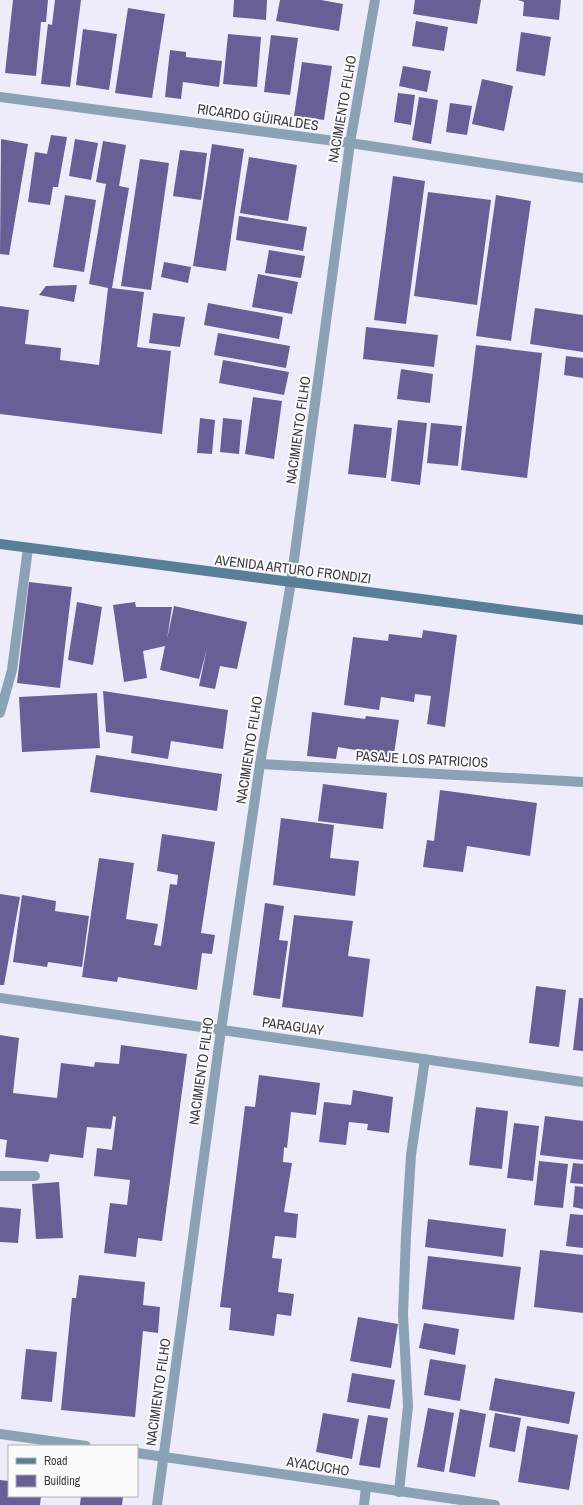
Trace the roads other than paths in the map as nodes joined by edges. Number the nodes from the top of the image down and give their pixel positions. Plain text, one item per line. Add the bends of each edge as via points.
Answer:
1 (376, 0) edge
2 (0, 97) edge
3 (350, 144) junction
4 (583, 178) edge
5 (0, 544) edge
6 (28, 548) junction
7 (291, 582) junction
8 (583, 620) edge
9 (0, 713) edge
10 (260, 764) junction
11 (583, 782) edge
12 (0, 998) edge
13 (221, 1030) junction
14 (425, 1059) junction
15 (583, 1082) edge
16 (0, 1176) edge
17 (35, 1176) dead end
18 (0, 1434) edge
19 (79, 1445) edge
20 (138, 1453) edge
21 (164, 1457) junction
22 (366, 1487) junction
23 (399, 1492) junction
24 (157, 1505) edge
25 (364, 1505) edge
26 (495, 1505) edge

1 - 3 street, NACIMIENTO FILHO
2 - 3 street, RICARDO GÜIRALDES
3 - 4 street, RICARDO GÜIRALDES
3 - 7 street, NACIMIENTO FILHO
5 - 6 main road, AVENIDA ARTURO FRONDIZI
6 - 7 main road, AVENIDA ARTURO FRONDIZI
6 - 9 street via 12,670
7 - 8 main road, AVENIDA ARTURO FRONDIZI
7 - 10 street, NACIMIENTO FILHO
10 - 11 street, PASAJE LOS PATRICIOS
10 - 13 street, NACIMIENTO FILHO
12 - 13 street, PARAGUAY
13 - 14 street, PARAGUAY
13 - 21 street, NACIMIENTO FILHO
14 - 15 street, PARAGUAY
14 - 23 street via 410,1154 403,1316 408,1406
16 - 17 street
18 - 19 street
20 - 21 street, AYACUCHO
21 - 22 street, AYACUCHO
21 - 24 street, NACIMIENTO FILHO
22 - 23 street, AYACUCHO
22 - 25 street
23 - 26 street, AYACUCHO

